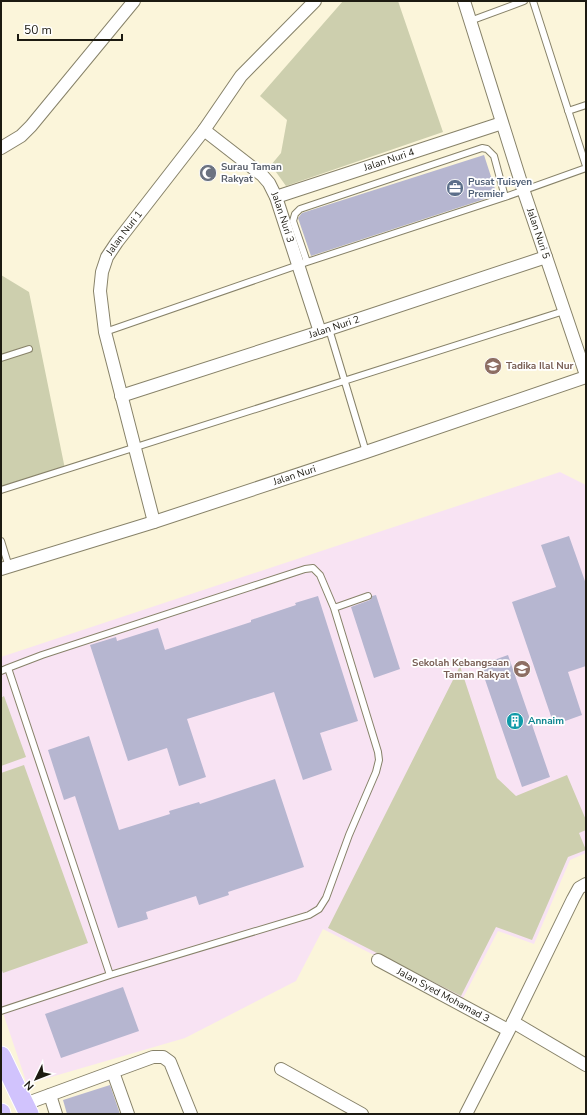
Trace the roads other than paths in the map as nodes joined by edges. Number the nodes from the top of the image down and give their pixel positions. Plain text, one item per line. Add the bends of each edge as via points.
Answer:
1 (134, 1) edge
2 (316, 1) edge
3 (464, 1) edge
4 (524, 1) edge
5 (533, 1) edge
6 (470, 21) junction
7 (586, 105) edge
8 (568, 111) junction
9 (502, 123) junction
10 (204, 130) junction
11 (1, 148) edge
12 (586, 167) edge
13 (524, 192) junction
14 (276, 197) junction
15 (505, 197) junction
16 (546, 257) junction
17 (302, 264) junction
18 (564, 311) junction
19 (324, 331) junction
20 (105, 332) junction
21 (29, 348) dead end
22 (1, 358) edge
23 (586, 376) edge
24 (345, 381) junction
25 (121, 396) junction
26 (135, 449) junction
27 (366, 452) junction
28 (1, 490) edge
29 (154, 522) junction
30 (1, 542) edge
31 (5, 568) edge
32 (368, 596) dead end
33 (334, 608) junction
34 (8, 668) junction
35 (1, 671) edge
36 (586, 884) edge
37 (378, 960) dead end
38 (110, 975) junction
39 (1, 1011) edge
40 (511, 1026) junction
41 (1, 1057) edge
42 (586, 1065) edge
43 (282, 1069) dead end
44 (113, 1072) junction
45 (50, 1095) junction
46 (25, 1111) edge
47 (56, 1114) edge
48 (128, 1114) edge
49 (190, 1114) edge
50 (362, 1114) edge
51 (466, 1114) edge

1 - 11 street via 31,126 21,136
2 - 10 street, Jalan Nuri 1 via 241,76
3 - 6 street, Jalan Nuri 5
4 - 6 lane
5 - 8 lane
6 - 9 street, Jalan Nuri 5
7 - 8 lane
8 - 12 lane
9 - 13 street, Jalan Nuri 5
9 - 14 street, Jalan Nuri 4
10 - 14 street, Jalan Nuri 3 via 262,175
10 - 20 street, Jalan Nuri 1 via 107,257 100,291
12 - 13 lane
13 - 15 lane
13 - 16 street, Jalan Nuri 5
14 - 17 street, Jalan Nuri 3
15 - 17 lane
15 - 17 lane via 494,156 482,148 300,210 295,214 294,221
16 - 18 street, Jalan Nuri 5
16 - 19 street, Jalan Nuri 2
17 - 19 street, Jalan Nuri 3
17 - 20 lane
18 - 23 street, Jalan Nuri 5
18 - 24 lane
19 - 24 lane
19 - 25 street, Jalan Nuri 2
20 - 25 street, Jalan Nuri 1
21 - 22 lane
23 - 27 street, Jalan Nuri
24 - 26 lane
24 - 27 lane
25 - 26 street, Jalan Nuri 1
26 - 28 lane
26 - 29 street, Jalan Nuri 1
27 - 29 street, Jalan Nuri
29 - 31 street, Jalan Nuri
30 - 31 lane
32 - 33 lane
33 - 34 lane via 320,575 313,568 305,569
33 - 38 lane via 379,760 326,898 319,909 309,915
34 - 35 lane
34 - 38 lane
36 - 40 street via 579,888 573,899
37 - 40 street, Jalan Syed Mohamad 3
38 - 39 lane
40 - 42 street, Jalan Syed Mohamad 3
40 - 51 street
41 - 46 main road
43 - 50 street
44 - 45 street
44 - 48 street
44 - 49 street via 153,1057 163,1057 170,1062
45 - 46 street
45 - 47 street

